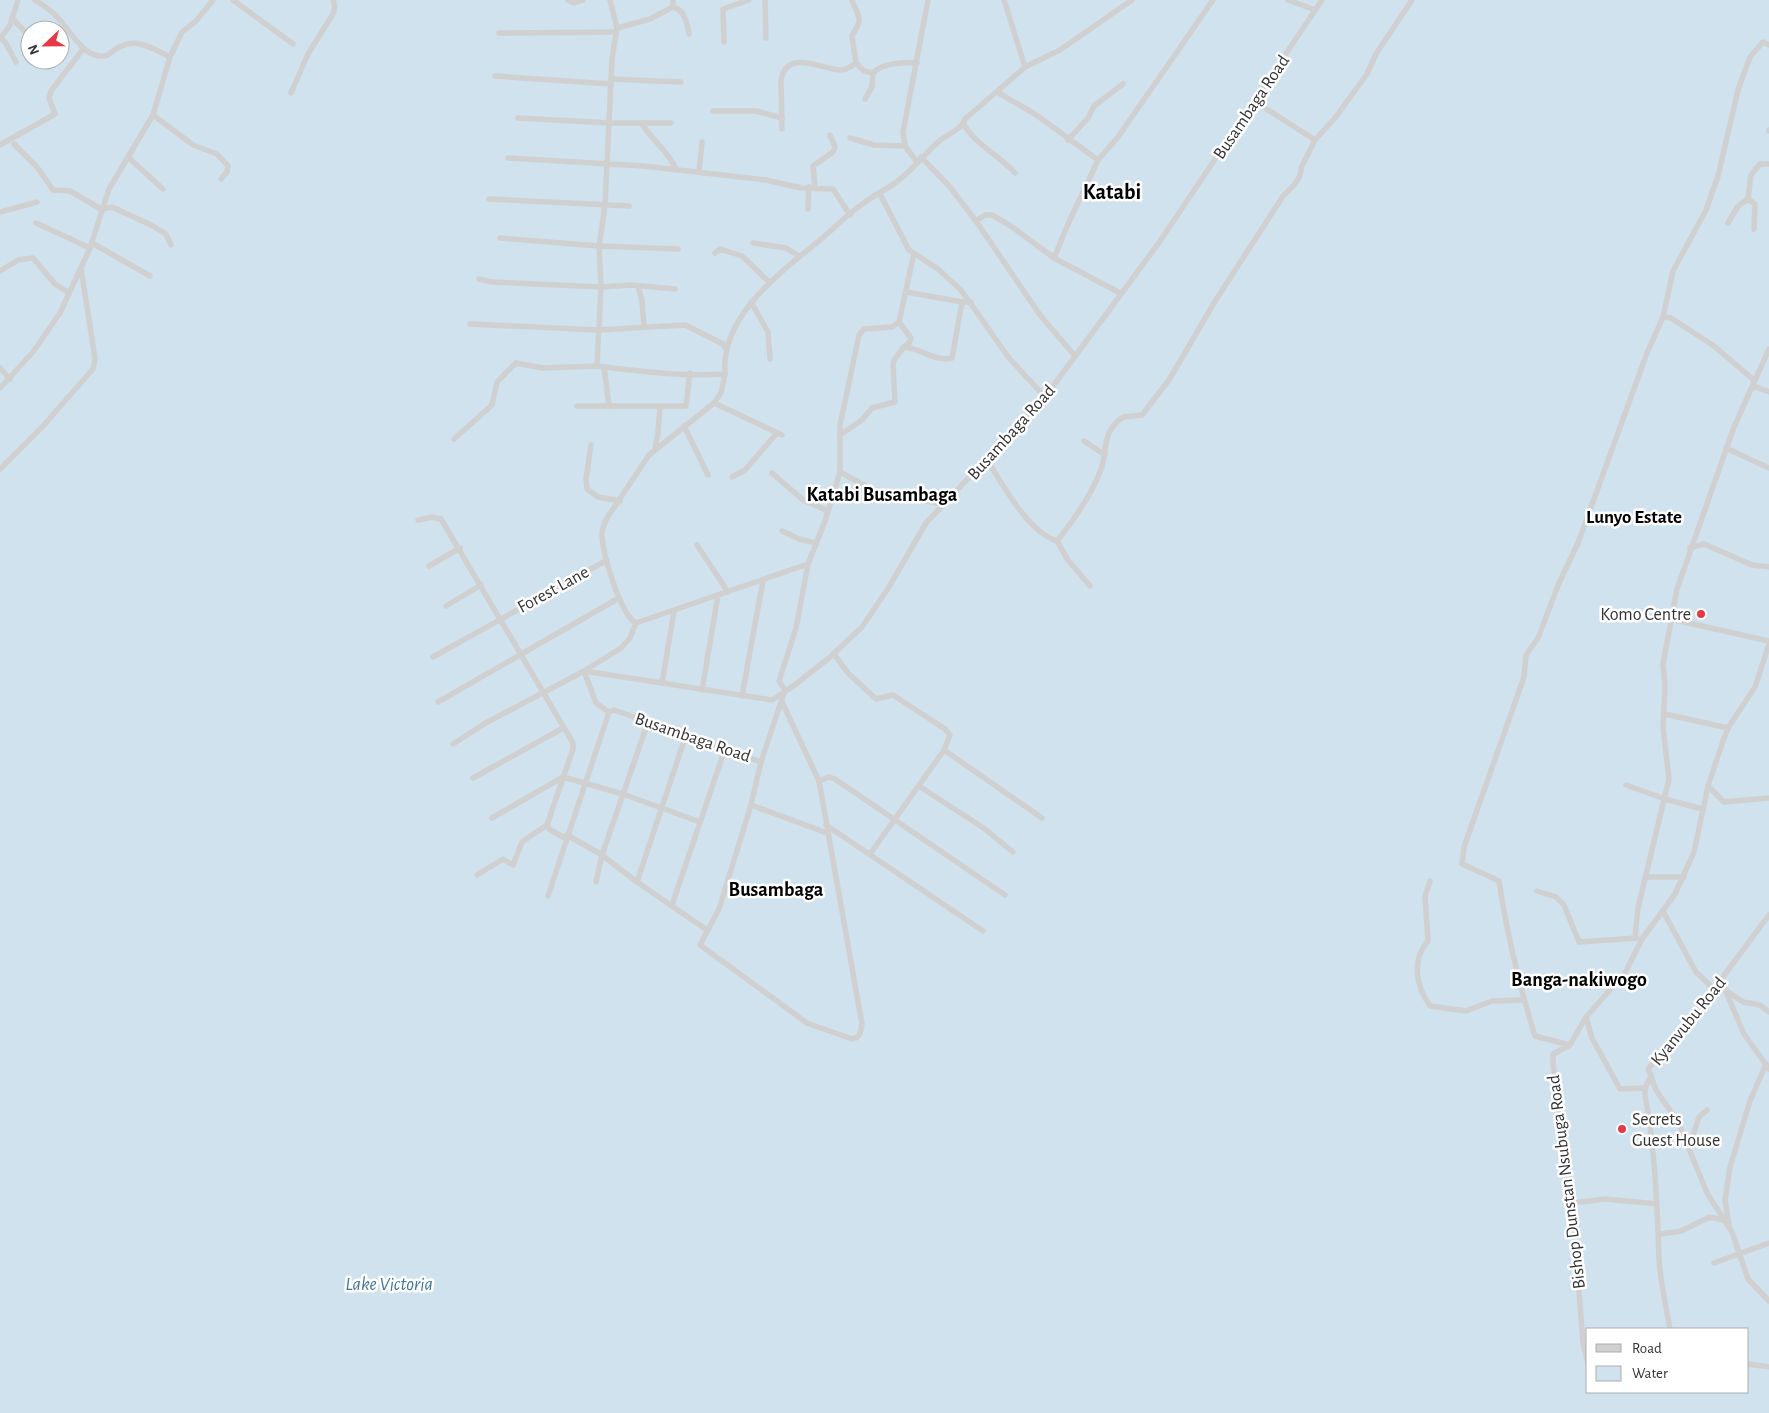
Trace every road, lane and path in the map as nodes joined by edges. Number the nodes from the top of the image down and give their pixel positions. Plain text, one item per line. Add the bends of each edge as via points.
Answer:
1 (18, 0) edge
2 (35, 0) edge
3 (213, 0) edge
4 (233, 0) edge
5 (568, 0) edge
6 (583, 0) edge
7 (610, 0) edge
8 (672, 0) edge
9 (749, 0) edge
10 (765, 0) edge
11 (852, 0) edge
12 (928, 0) edge
13 (1004, 0) edge
14 (1132, 0) edge
15 (1213, 0) edge
16 (1288, 0) edge
17 (1322, 0) edge
18 (1412, 0) edge
19 (335, 1) edge
20 (673, 7) junction
21 (1316, 10) junction
22 (12, 18) junction
23 (20, 26) edge
24 (616, 30) junction
25 (499, 33) dead end
26 (689, 34) dead end
27 (0, 38) edge
28 (766, 38) dead end
29 (724, 42) dead end
30 (293, 44) dead end
31 (1769, 45) edge
32 (83, 49) junction
33 (170, 57) junction
34 (16, 62) dead end
35 (856, 63) junction
36 (917, 63) junction
37 (1025, 67) junction
38 (873, 73) junction
39 (495, 76) dead end
40 (611, 82) junction
41 (681, 82) dead end
42 (1123, 84) dead end
43 (997, 92) junction
44 (292, 93) dead end
45 (865, 99) dead end
46 (1254, 101) junction
47 (713, 111) dead end
48 (153, 114) junction
49 (518, 118) dead end
50 (782, 118) junction
51 (671, 122) dead end
52 (610, 123) junction
53 (642, 124) junction
54 (964, 125) junction
55 (782, 129) dead end
56 (830, 135) dead end
57 (850, 138) dead end
58 (1068, 140) junction
59 (1315, 140) junction
60 (702, 142) dead end
61 (14, 144) dead end
62 (0, 145) edge
63 (905, 146) junction
64 (129, 158) junction
65 (508, 158) dead end
66 (919, 160) junction
67 (1098, 160) junction
68 (607, 163) junction
69 (1769, 164) edge
70 (676, 169) junction
71 (699, 172) junction
72 (1015, 172) dead end
73 (221, 179) dead end
74 (812, 187) junction
75 (163, 189) dead end
76 (880, 194) junction
77 (489, 199) dead end
78 (1748, 199) junction
79 (37, 202) dead end
80 (605, 205) junction
81 (629, 206) dead end
82 (101, 209) junction
83 (808, 209) dead end
84 (0, 212) edge
85 (850, 215) junction
86 (976, 221) junction
87 (36, 223) dead end
88 (1728, 223) dead end
89 (1754, 229) dead end
90 (500, 238) dead end
91 (753, 243) dead end
92 (91, 245) junction
93 (172, 245) dead end
94 (599, 246) junction
95 (678, 249) dead end
96 (914, 253) junction
97 (715, 254) dead end
98 (799, 256) junction
99 (1054, 258) junction
100 (81, 268) junction
101 (0, 271) edge
102 (150, 276) dead end
103 (479, 279) dead end
104 (769, 282) junction
105 (638, 286) junction
106 (601, 287) junction
107 (675, 289) dead end
108 (906, 292) junction
109 (69, 293) junction
110 (1120, 293) junction
111 (751, 302) junction
112 (962, 302) junction
113 (971, 302) junction
114 (1663, 317) junction
115 (899, 322) junction
116 (470, 324) dead end
117 (644, 326) junction
118 (598, 330) junction
119 (904, 347) junction
120 (1769, 349) edge
121 (727, 351) junction
122 (1075, 356) junction
123 (770, 359) dead end
124 (597, 366) junction
125 (604, 367) junction
126 (0, 368) edge
127 (690, 373) junction
128 (725, 374) junction
129 (10, 379) junction
130 (1755, 381) junction
131 (0, 388) edge
132 (1752, 388) junction
133 (1769, 392) edge
134 (1045, 397) junction
135 (714, 403) junction
136 (577, 406) dead end
137 (609, 406) junction
138 (660, 407) junction
139 (684, 426) junction
140 (840, 434) junction
141 (454, 439) dead end
142 (1084, 441) dead end
143 (591, 445) dead end
144 (1726, 448) junction
145 (654, 449) junction
146 (1104, 455) junction
147 (987, 460) junction
148 (1769, 468) edge
149 (0, 469) edge
150 (840, 472) junction
151 (772, 473) dead end
152 (708, 475) dead end
153 (732, 477) dead end
154 (620, 501) junction
155 (944, 505) junction
156 (828, 511) junction
157 (418, 520) dead end
158 (782, 531) dead end
159 (1057, 541) junction
160 (816, 543) junction
161 (697, 545) dead end
162 (460, 548) junction
163 (1690, 548) junction
164 (607, 560) junction
165 (808, 564) junction
166 (429, 566) dead end
167 (1769, 567) edge
168 (763, 580) junction
169 (481, 585) junction
170 (1090, 586) dead end
171 (728, 592) junction
172 (718, 595) junction
173 (619, 598) junction
174 (446, 606) dead end
175 (674, 610) junction
176 (500, 619) junction
177 (1671, 619) junction
178 (636, 623) junction
179 (1769, 642) edge
180 (834, 654) junction
181 (520, 655) junction
182 (433, 657) dead end
183 (584, 672) junction
184 (662, 683) junction
185 (702, 690) junction
186 (785, 690) junction
187 (542, 693) junction
188 (742, 696) junction
189 (438, 702) dead end
190 (782, 702) junction
191 (610, 712) junction
192 (1665, 714) junction
193 (648, 722) junction
194 (563, 728) junction
195 (1728, 728) junction
196 (686, 735) junction
197 (453, 744) dead end
198 (725, 749) junction
199 (944, 750) junction
200 (762, 762) junction
201 (563, 777) junction
202 (472, 778) dead end
203 (819, 781) junction
204 (585, 782) junction
205 (1626, 785) dead end
206 (920, 786) junction
207 (1708, 786) junction
208 (623, 794) junction
209 (1769, 798) edge
210 (1665, 799) junction
211 (751, 805) junction
212 (1702, 809) junction
213 (662, 810) junction
214 (492, 818) dead end
215 (1042, 818) dead end
216 (895, 820) junction
217 (700, 822) junction
218 (547, 825) junction
219 (826, 825) junction
220 (827, 833) junction
221 (567, 835) junction
222 (1013, 852) dead end
223 (870, 854) junction
224 (602, 855) junction
225 (477, 875) dead end
226 (1647, 877) junction
227 (1684, 877) junction
228 (1430, 881) dead end
229 (596, 882) dead end
230 (637, 882) junction
231 (1537, 891) dead end
232 (1005, 895) dead end
233 (548, 896) dead end
234 (672, 904) junction
235 (1664, 913) junction
236 (1769, 915) edge
237 (707, 930) junction
238 (983, 932) dead end
239 (1638, 938) junction
240 (1721, 980) junction
241 (1714, 989) junction
242 (1724, 989) junction
243 (1524, 1000) junction
244 (1769, 1012) edge
245 (1586, 1017) junction
246 (1570, 1045) junction
247 (1768, 1067) edge
248 (1651, 1076) junction
249 (1645, 1088) junction
250 (1707, 1110) dead end
251 (1689, 1147) junction
252 (1572, 1203) junction
253 (1657, 1204) junction
254 (1722, 1220) junction
255 (1729, 1228) junction
256 (1660, 1234) junction
257 (1769, 1243) edge
258 (1738, 1254) junction
259 (1714, 1263) dead end
260 (1769, 1301) edge
261 (1670, 1328) edge
262 (1586, 1355) edge
263 (1749, 1364) edge
264 (1769, 1367) edge

1 - 22 street
2 - 32 street via 58,18
3 - 33 street via 182,32
4 - 30 street
5 - 6 street via 574,3
7 - 24 street
8 - 20 street
9 - 29 street via 723,9
10 - 28 street
11 - 35 street via 860,22 852,36
12 - 36 street
13 - 37 street
14 - 37 street via 1060,50
15 - 67 street via 1118,137
16 - 21 street
17 - 21 street, Busambaga Road
18 - 59 street via 1376,54 1367,74
19 - 44 street via 333,14 298,73
20 - 24 street via 650,19
20 - 26 street via 684,15
21 - 46 street, Busambaga Road
22 - 23 street
22 - 27 street
24 - 25 street
24 - 40 street
27 - 34 street
31 - 114 street via 1763,42 1750,57 1738,90 1718,176 1706,210 1674,271
32 - 33 street via 104,57 119,45 139,43
32 - 62 street via 51,91 49,98 55,114
33 - 48 street
35 - 38 street via 864,71
35 - 50 street via 840,70 815,63 787,67 781,81
36 - 38 street via 878,68
36 - 63 street via 903,132
37 - 43 street
38 - 45 street via 872,86
39 - 40 street
40 - 41 street
40 - 52 street
42 - 58 street via 1094,106 1088,118
43 - 54 street via 965,119
43 - 58 street
46 - 59 street
46 - 110 street, Busambaga Road via 1158,244
47 - 50 street via 756,111
48 - 64 street
48 - 73 street via 193,144 217,154 228,166
49 - 52 street
50 - 55 street
51 - 53 street
52 - 53 street
52 - 68 street
53 - 70 street via 671,157
54 - 66 street via 947,134
54 - 72 street via 973,139
56 - 74 street via 835,148 813,166
57 - 63 street via 874,145
58 - 67 street
59 - 146 street via 1294,184 1250,246 1169,380 1142,415 1122,417 1112,426 1106,437
60 - 71 street
61 - 82 street via 37,167 53,190 70,191
63 - 66 street
64 - 75 street
64 - 82 street via 109,189
65 - 68 street
66 - 76 street
66 - 86 street via 950,187
67 - 99 street
68 - 70 street
68 - 80 street
69 - 78 street via 1760,164 1752,174
70 - 71 street
71 - 74 street
74 - 83 street
74 - 85 street via 833,189
76 - 85 street
76 - 96 street via 904,243
77 - 80 street
78 - 88 street via 1738,206
78 - 89 street via 1755,204
79 - 84 street
80 - 81 street
80 - 94 street
82 - 92 street
82 - 93 street via 112,207 151,225 166,234
85 - 98 street
86 - 99 street via 992,215
86 - 122 street via 1040,315
87 - 92 street
90 - 94 street
91 - 98 street via 786,248
92 - 100 street
92 - 102 street
94 - 95 street
94 - 106 street
96 - 108 street
96 - 113 street via 938,269
97 - 104 street via 720,249 742,256
98 - 104 street
99 - 110 street
100 - 109 street
100 - 149 street via 95,359 93,368 43,426
101 - 109 street via 14,262 33,258 54,284
103 - 106 street
104 - 111 street
105 - 106 street
105 - 107 street
105 - 117 street
106 - 118 street
108 - 112 street
108 - 115 street
109 - 129 street via 50,328
110 - 122 street, Busambaga Road
111 - 121 street
111 - 123 street via 768,332
112 - 113 street
112 - 119 street via 952,359 929,356 916,347
113 - 134 street via 1009,358
114 - 130 street via 1672,318 1714,346
114 - 243 street via 1578,543 1538,638 1526,655 1524,677 1464,847 1462,864 1499,881 1507,933
115 - 119 street via 910,338
115 - 140 street via 892,327 864,329 859,335
116 - 118 street
117 - 118 street
117 - 121 street via 685,325 723,344
118 - 124 street
119 - 140 street via 893,365 895,402 872,408 862,420
120 - 130 street
121 - 128 street
122 - 134 street, Busambaga Road
124 - 125 street
124 - 141 street via 543,368 516,364 497,382 492,405
125 - 127 street via 650,373
125 - 137 street
126 - 129 street
127 - 128 street
127 - 138 street via 686,406
128 - 135 street via 721,394
129 - 131 street
130 - 132 street
132 - 133 street
132 - 144 street
134 - 147 street, Busambaga Road
135 - 139 street
135 - 153 street via 780,434 745,470
136 - 137 street
137 - 138 street
138 - 145 street
139 - 145 street
139 - 152 street
140 - 150 street
142 - 146 street
143 - 154 street via 587,489 598,497
144 - 148 street
144 - 163 street
145 - 154 street
146 - 159 street via 1094,486
147 - 155 street, Busambaga Road
147 - 159 street via 1022,514
150 - 155 street via 871,489
150 - 156 street
151 - 156 street via 803,500
154 - 164 street via 602,530
155 - 180 street, Busambaga Road via 926,523 870,616
156 - 160 street
157 - 162 street via 432,517 441,520
158 - 160 street via 799,540
159 - 170 street
160 - 165 street
161 - 171 street
162 - 166 street
162 - 169 street
163 - 167 street via 1704,544 1752,565
163 - 177 street
164 - 173 street
164 - 176 street, Forest Lane
165 - 168 street
165 - 186 street via 796,628 779,681
168 - 171 street
168 - 188 street
169 - 174 street
169 - 176 street
171 - 172 street
172 - 175 street
172 - 185 street
173 - 178 street via 628,617
173 - 181 street
175 - 178 street
175 - 184 street
176 - 181 street
176 - 182 street, Forest Lane
177 - 179 street
177 - 192 street via 1663,664
178 - 183 street via 627,643
179 - 195 street, Bishop Dunstan Nsubuga Road via 1755,687
180 - 186 street, Busambaga Road via 792,688
180 - 199 street via 848,673 876,699 893,695 945,729 950,735
181 - 187 street
181 - 189 street
183 - 184 street
183 - 187 street
183 - 191 street via 596,703
184 - 185 street
185 - 188 street
186 - 188 street via 772,700
186 - 190 street, Busambaga Road
187 - 194 street
187 - 197 street
190 - 200 street, Busambaga Road
190 - 203 street
191 - 193 street, Busambaga Road via 614,710
191 - 204 street
192 - 195 street
192 - 210 street via 1669,779
193 - 196 street, Busambaga Road
193 - 208 street
194 - 201 street via 573,745
194 - 202 street
195 - 207 street, Bishop Dunstan Nsubuga Road
196 - 198 street, Busambaga Road
196 - 213 street
198 - 200 street, Busambaga Road
198 - 217 street
199 - 206 street
199 - 215 street
200 - 211 street
201 - 204 street
201 - 214 street
201 - 218 street
203 - 216 street via 832,777
203 - 219 street
204 - 208 street
204 - 221 street
205 - 210 street
206 - 216 street
206 - 222 street via 985,829
207 - 209 street via 1724,802
207 - 212 street, Bishop Dunstan Nsubuga Road
208 - 213 street
208 - 224 street
210 - 212 street
210 - 226 street
211 - 220 street
211 - 237 street via 719,910
212 - 227 street, Bishop Dunstan Nsubuga Road
213 - 217 street
213 - 230 street
216 - 223 street
216 - 232 street
217 - 234 street
218 - 221 street via 562,837
218 - 225 street via 522,842 513,865 503,859
219 - 220 street
219 - 223 street
220 - 237 street via 862,1024 860,1036 843,1036 807,1024 702,947 700,942
221 - 224 street
221 - 233 street
223 - 238 street
224 - 229 street
224 - 230 street
226 - 227 street
226 - 239 street via 1638,908
227 - 235 street, Bishop Dunstan Nsubuga Road
228 - 243 street via 1424,896 1428,941 1420,949 1416,969 1421,993 1430,1006 1466,1011 1492,1001
230 - 234 street
231 - 239 street via 1556,897 1564,905 1578,942
234 - 237 street
235 - 239 street, Bishop Dunstan Nsubuga Road
235 - 241 street via 1696,972
236 - 240 street, Kyanvubu Road
239 - 245 street, Bishop Dunstan Nsubuga Road via 1625,974
240 - 241 street, Kyanvubu Road
240 - 242 street
241 - 248 street, Kyanvubu Road via 1652,1062 1648,1069
242 - 244 street via 1743,1002 1760,1005
242 - 247 street via 1744,1034
243 - 246 street via 1536,1036
245 - 246 street, Bishop Dunstan Nsubuga Road
245 - 249 street via 1592,1038 1620,1089
246 - 252 street, Bishop Dunstan Nsubuga Road via 1553,1054 1552,1059
247 - 255 street via 1750,1101 1730,1167 1725,1200
248 - 249 street, Kyanvubu Road
248 - 251 street
249 - 253 street, Kyanvubu Road
250 - 251 street via 1699,1118
251 - 254 street
252 - 253 street via 1604,1199
252 - 262 street, Bishop Dunstan Nsubuga Road
253 - 256 street, Kyanvubu Road
254 - 255 street
254 - 256 street via 1710,1216 1681,1232
255 - 258 street
256 - 261 street, Kyanvubu Road via 1659,1259
257 - 258 street
258 - 259 street
258 - 260 street via 1748,1279
263 - 264 street

